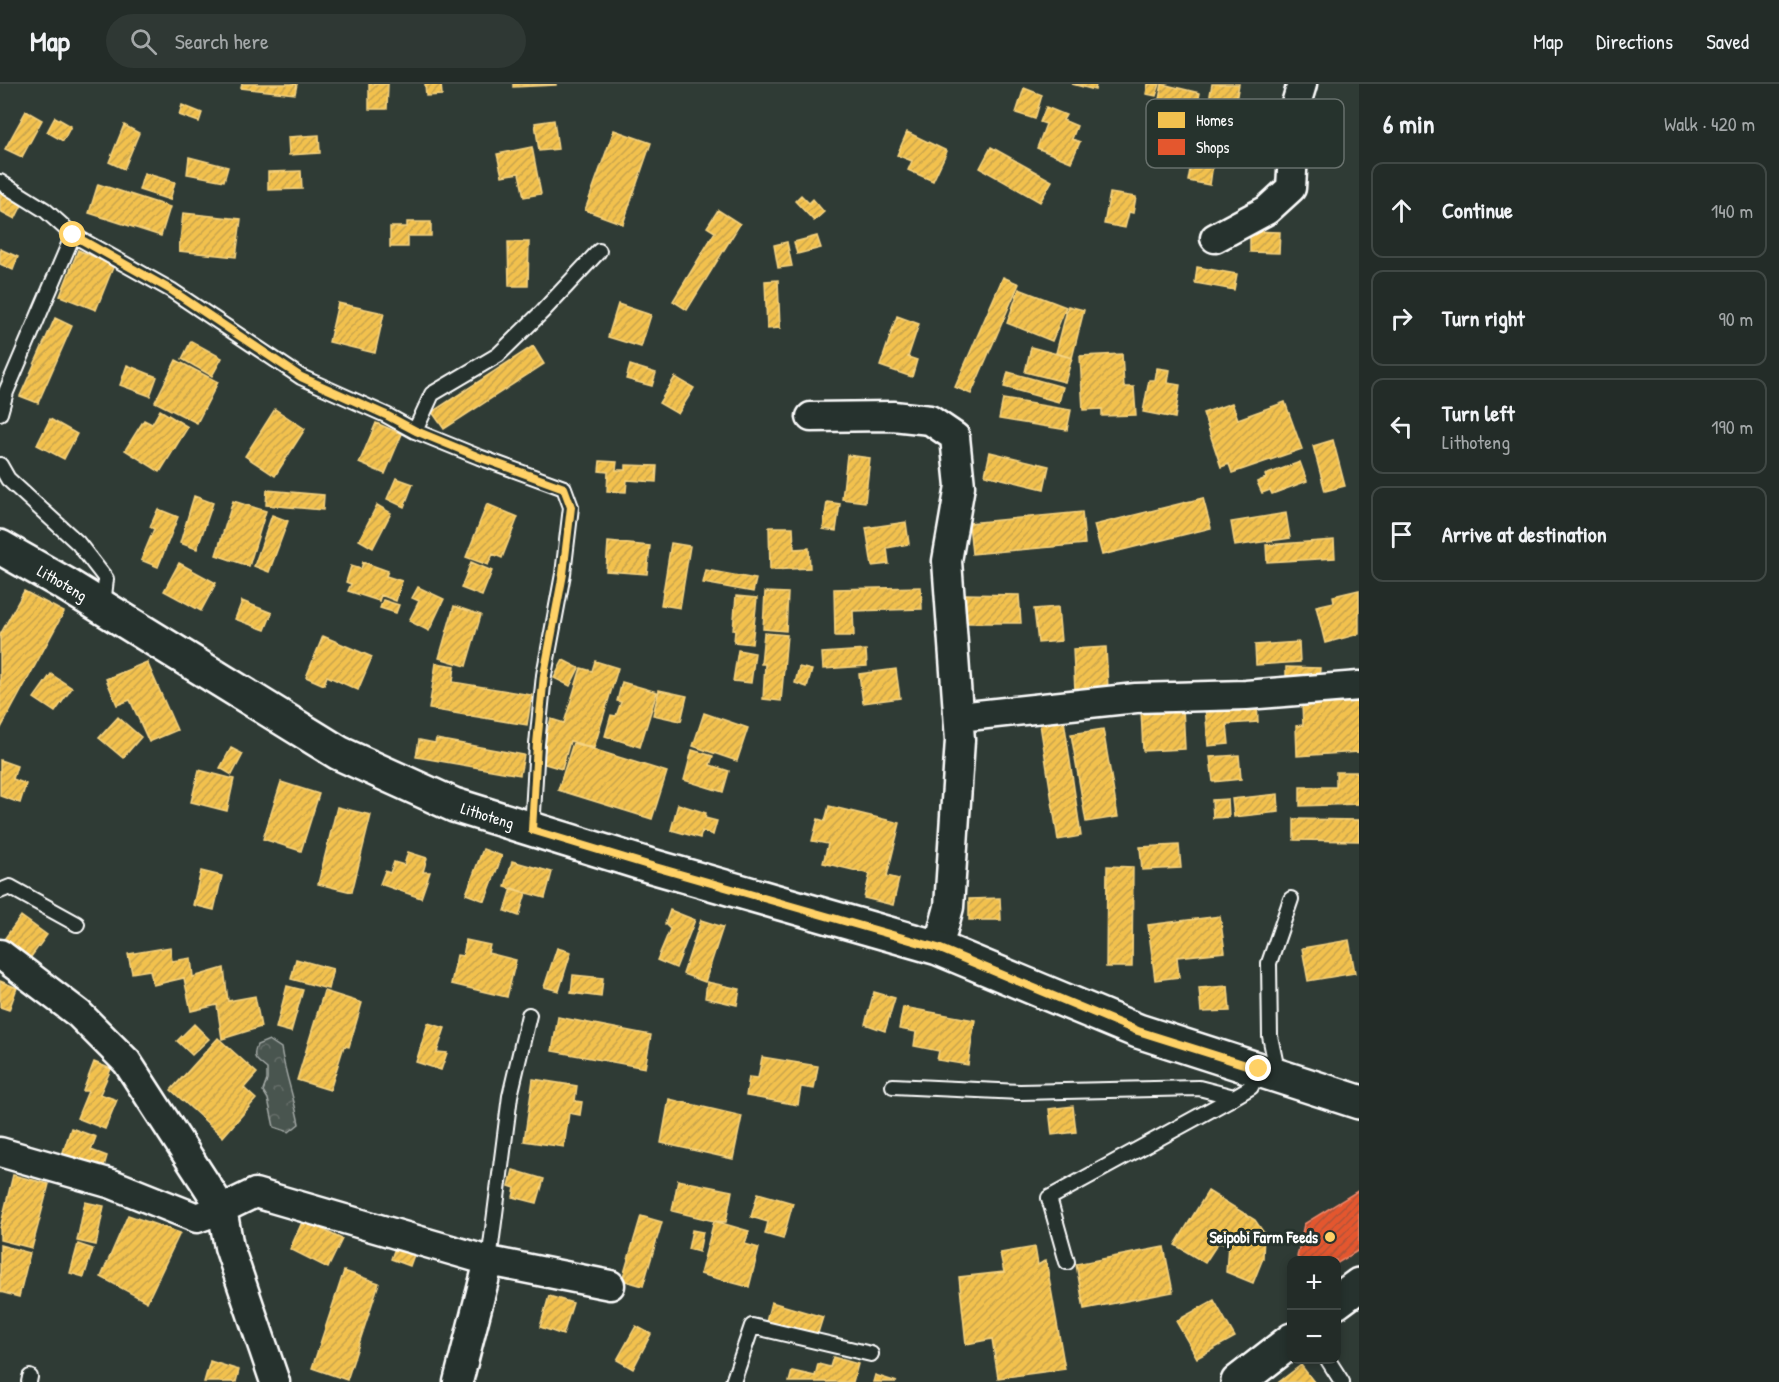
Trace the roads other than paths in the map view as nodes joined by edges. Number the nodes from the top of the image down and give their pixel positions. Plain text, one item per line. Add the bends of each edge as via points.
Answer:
1 (1302, 84) edge
2 (1298, 99) edge
3 (1292, 168) edge
4 (0, 182) edge
5 (73, 235) junction
6 (1215, 238) dead end
7 (599, 251) dead end
8 (0, 413) edge
9 (811, 417) dead end
10 (416, 431) junction
11 (0, 465) edge
12 (0, 547) edge
13 (103, 607) junction
14 (1359, 686) edge
15 (959, 717) junction
16 (532, 830) junction
17 (0, 891) edge
18 (1291, 899) dead end
19 (77, 924) dead end
20 (938, 948) junction
21 (0, 954) edge
22 (529, 1016) dead end
23 (1269, 1072) junction
24 (893, 1086) dead end
25 (1234, 1097) junction
26 (1359, 1102) edge
27 (0, 1152) edge
28 (222, 1209) junction
29 (489, 1261) junction
30 (1067, 1262) dead end
31 (610, 1285) dead end
32 (1359, 1285) edge
33 (1341, 1298) edge
34 (1287, 1344) edge
35 (871, 1354) dead end
36 (1331, 1364) edge
37 (275, 1382) edge
38 (458, 1382) edge
39 (733, 1382) edge
40 (1238, 1382) edge
41 (1342, 1382) edge

1 - 2 street
3 - 6 street via 1291,188 1267,210
4 - 5 lane via 45,210
5 - 8 lane
5 - 10 lane via 171,290 301,377
7 - 10 lane via 498,355 432,394
9 - 15 street via 893,416 930,420 955,437 960,486 947,561
10 - 16 lane via 564,488 571,507 544,675
11 - 13 lane via 8,479 78,543 106,579
12 - 13 main road, Lithoteng
13 - 16 main road, Lithoteng via 339,753 454,805
14 - 15 street via 1136,698
15 - 20 street via 949,907
16 - 20 main road, Lithoteng
17 - 19 lane via 10,887
18 - 23 lane via 1269,963
20 - 23 main road, Lithoteng via 1138,1031
21 - 28 street via 79,1014 127,1062
22 - 29 lane via 510,1096
23 - 25 lane
23 - 26 main road, Lithoteng
24 - 25 lane via 1020,1092 1199,1088
25 - 30 lane via 1049,1198
27 - 28 street via 112,1184 197,1218
28 - 29 street via 255,1193
28 - 37 street via 229,1246
29 - 31 street
29 - 38 street
32 - 33 main road
34 - 40 main road
35 - 39 lane via 752,1326
36 - 41 lane

